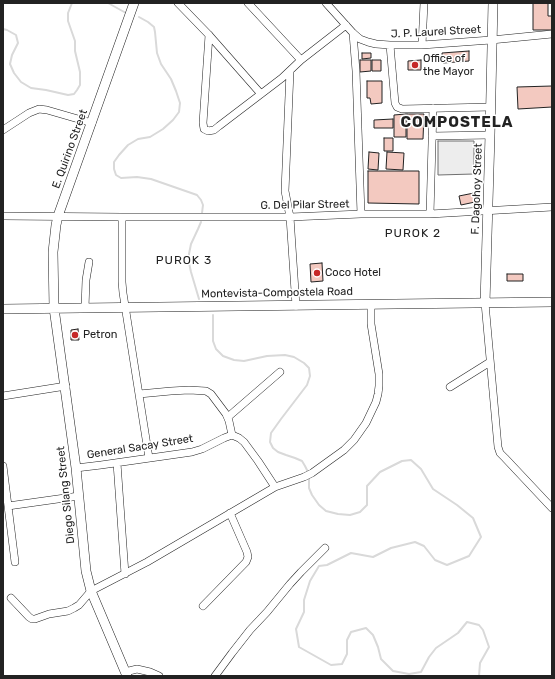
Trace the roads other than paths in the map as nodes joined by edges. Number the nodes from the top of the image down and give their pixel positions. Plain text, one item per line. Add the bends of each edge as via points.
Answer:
1 (134, 3) edge
2 (178, 3) edge
3 (248, 3) edge
4 (326, 3) edge
5 (424, 3) edge
6 (493, 3) edge
7 (346, 25) junction
8 (353, 33) junction
9 (552, 34) edge
10 (209, 35) junction
11 (492, 40) junction
12 (390, 45) junction
13 (422, 45) junction
14 (301, 60) junction
15 (290, 71) junction
16 (261, 94) junction
17 (491, 107) junction
18 (433, 108) junction
19 (92, 123) junction
20 (3, 130) edge
21 (490, 135) junction
22 (432, 136) junction
23 (552, 207) edge
24 (488, 211) junction
25 (361, 214) junction
26 (430, 214) junction
27 (3, 216) edge
28 (58, 216) junction
29 (122, 217) junction
30 (290, 217) junction
31 (89, 262) dead end
32 (552, 302) edge
33 (486, 303) junction
34 (371, 304) junction
35 (296, 306) junction
36 (126, 307) junction
37 (54, 308) junction
38 (85, 308) junction
39 (3, 309) edge
40 (490, 362) junction
41 (280, 372) dead end
42 (66, 386) junction
43 (450, 387) dead end
44 (139, 394) junction
45 (3, 396) edge
46 (228, 417) junction
47 (232, 435) junction
48 (149, 458) junction
49 (117, 463) junction
50 (3, 466) edge
51 (76, 468) junction
52 (275, 487) junction
53 (79, 496) junction
54 (8, 506) junction
55 (552, 508) edge
56 (230, 513) junction
57 (325, 548) dead end
58 (15, 562) dead end
59 (125, 574) junction
60 (91, 591) junction
61 (11, 598) dead end
62 (203, 606) dead end
63 (126, 674) edge
64 (159, 676) edge
65 (215, 676) edge

1 - 19 main road, E. Quirino Street
2 - 10 street
3 - 14 street
4 - 7 street, J. P. Laurel Street
5 - 13 street
6 - 11 main road, F. Dagohoy Street
7 - 8 street, J. P. Laurel Street
7 - 14 street
8 - 12 street, J. P. Laurel Street via 368,42
8 - 25 street
9 - 11 street, J. P. Laurel Street
10 - 16 street
10 - 16 street via 204,129 208,131 220,126
11 - 13 street, J. P. Laurel Street
11 - 17 main road, F. Dagohoy Street
12 - 13 street, J. P. Laurel Street
12 - 18 street via 397,107
14 - 15 street
15 - 16 street
15 - 30 street via 285,191
17 - 18 street
17 - 21 main road, F. Dagohoy Street
18 - 22 street
19 - 20 street via 39,109
19 - 28 main road, E. Quirino Street
21 - 22 street
21 - 24 main road, F. Dagohoy Street
22 - 26 street
23 - 24 street, G. Del Pilar Street
24 - 26 street, G. Del Pilar Street
24 - 33 main road, F. Dagohoy Street
25 - 26 street, G. Del Pilar Street
25 - 30 street, G. Del Pilar Street
27 - 28 street, G. Del Pilar Street
28 - 29 street, G. Del Pilar Street
28 - 37 main road, E. Quirino Street via 53,252
29 - 30 street, G. Del Pilar Street
29 - 36 street via 122,282
30 - 35 street
31 - 38 street
32 - 33 main road, Montevista-Compostela Road
33 - 34 main road, Montevista-Compostela Road
33 - 40 street
34 - 35 main road, Montevista-Compostela Road
34 - 52 street via 379,386 376,402 366,423 354,440 340,453 312,473
35 - 36 main road, Montevista-Compostela Road
36 - 38 main road, Montevista-Compostela Road
36 - 44 street
37 - 38 main road, Montevista-Compostela Road
37 - 39 main road, Montevista-Compostela Road
37 - 42 main road, Diego Silang Street
40 - 43 street
40 - 55 street via 498,447 504,458
41 - 46 street
42 - 45 street
42 - 51 main road, Diego Silang Street
44 - 46 street via 206,391
44 - 48 street
46 - 47 street
47 - 48 street, General Sacay Street via 192,452
47 - 52 street via 244,442
48 - 49 street, General Sacay Street
49 - 51 street, General Sacay Street
49 - 59 street
50 - 54 street
51 - 53 main road, Diego Silang Street
52 - 56 street
53 - 54 street
53 - 60 main road, Diego Silang Street via 86,571
54 - 58 street
56 - 59 street
56 - 62 street via 248,557
57 - 65 street via 300,572 250,630
59 - 60 street
60 - 61 street via 68,611 35,619 29,617
60 - 63 main road, Diego Silang Street
63 - 64 street via 137,669

